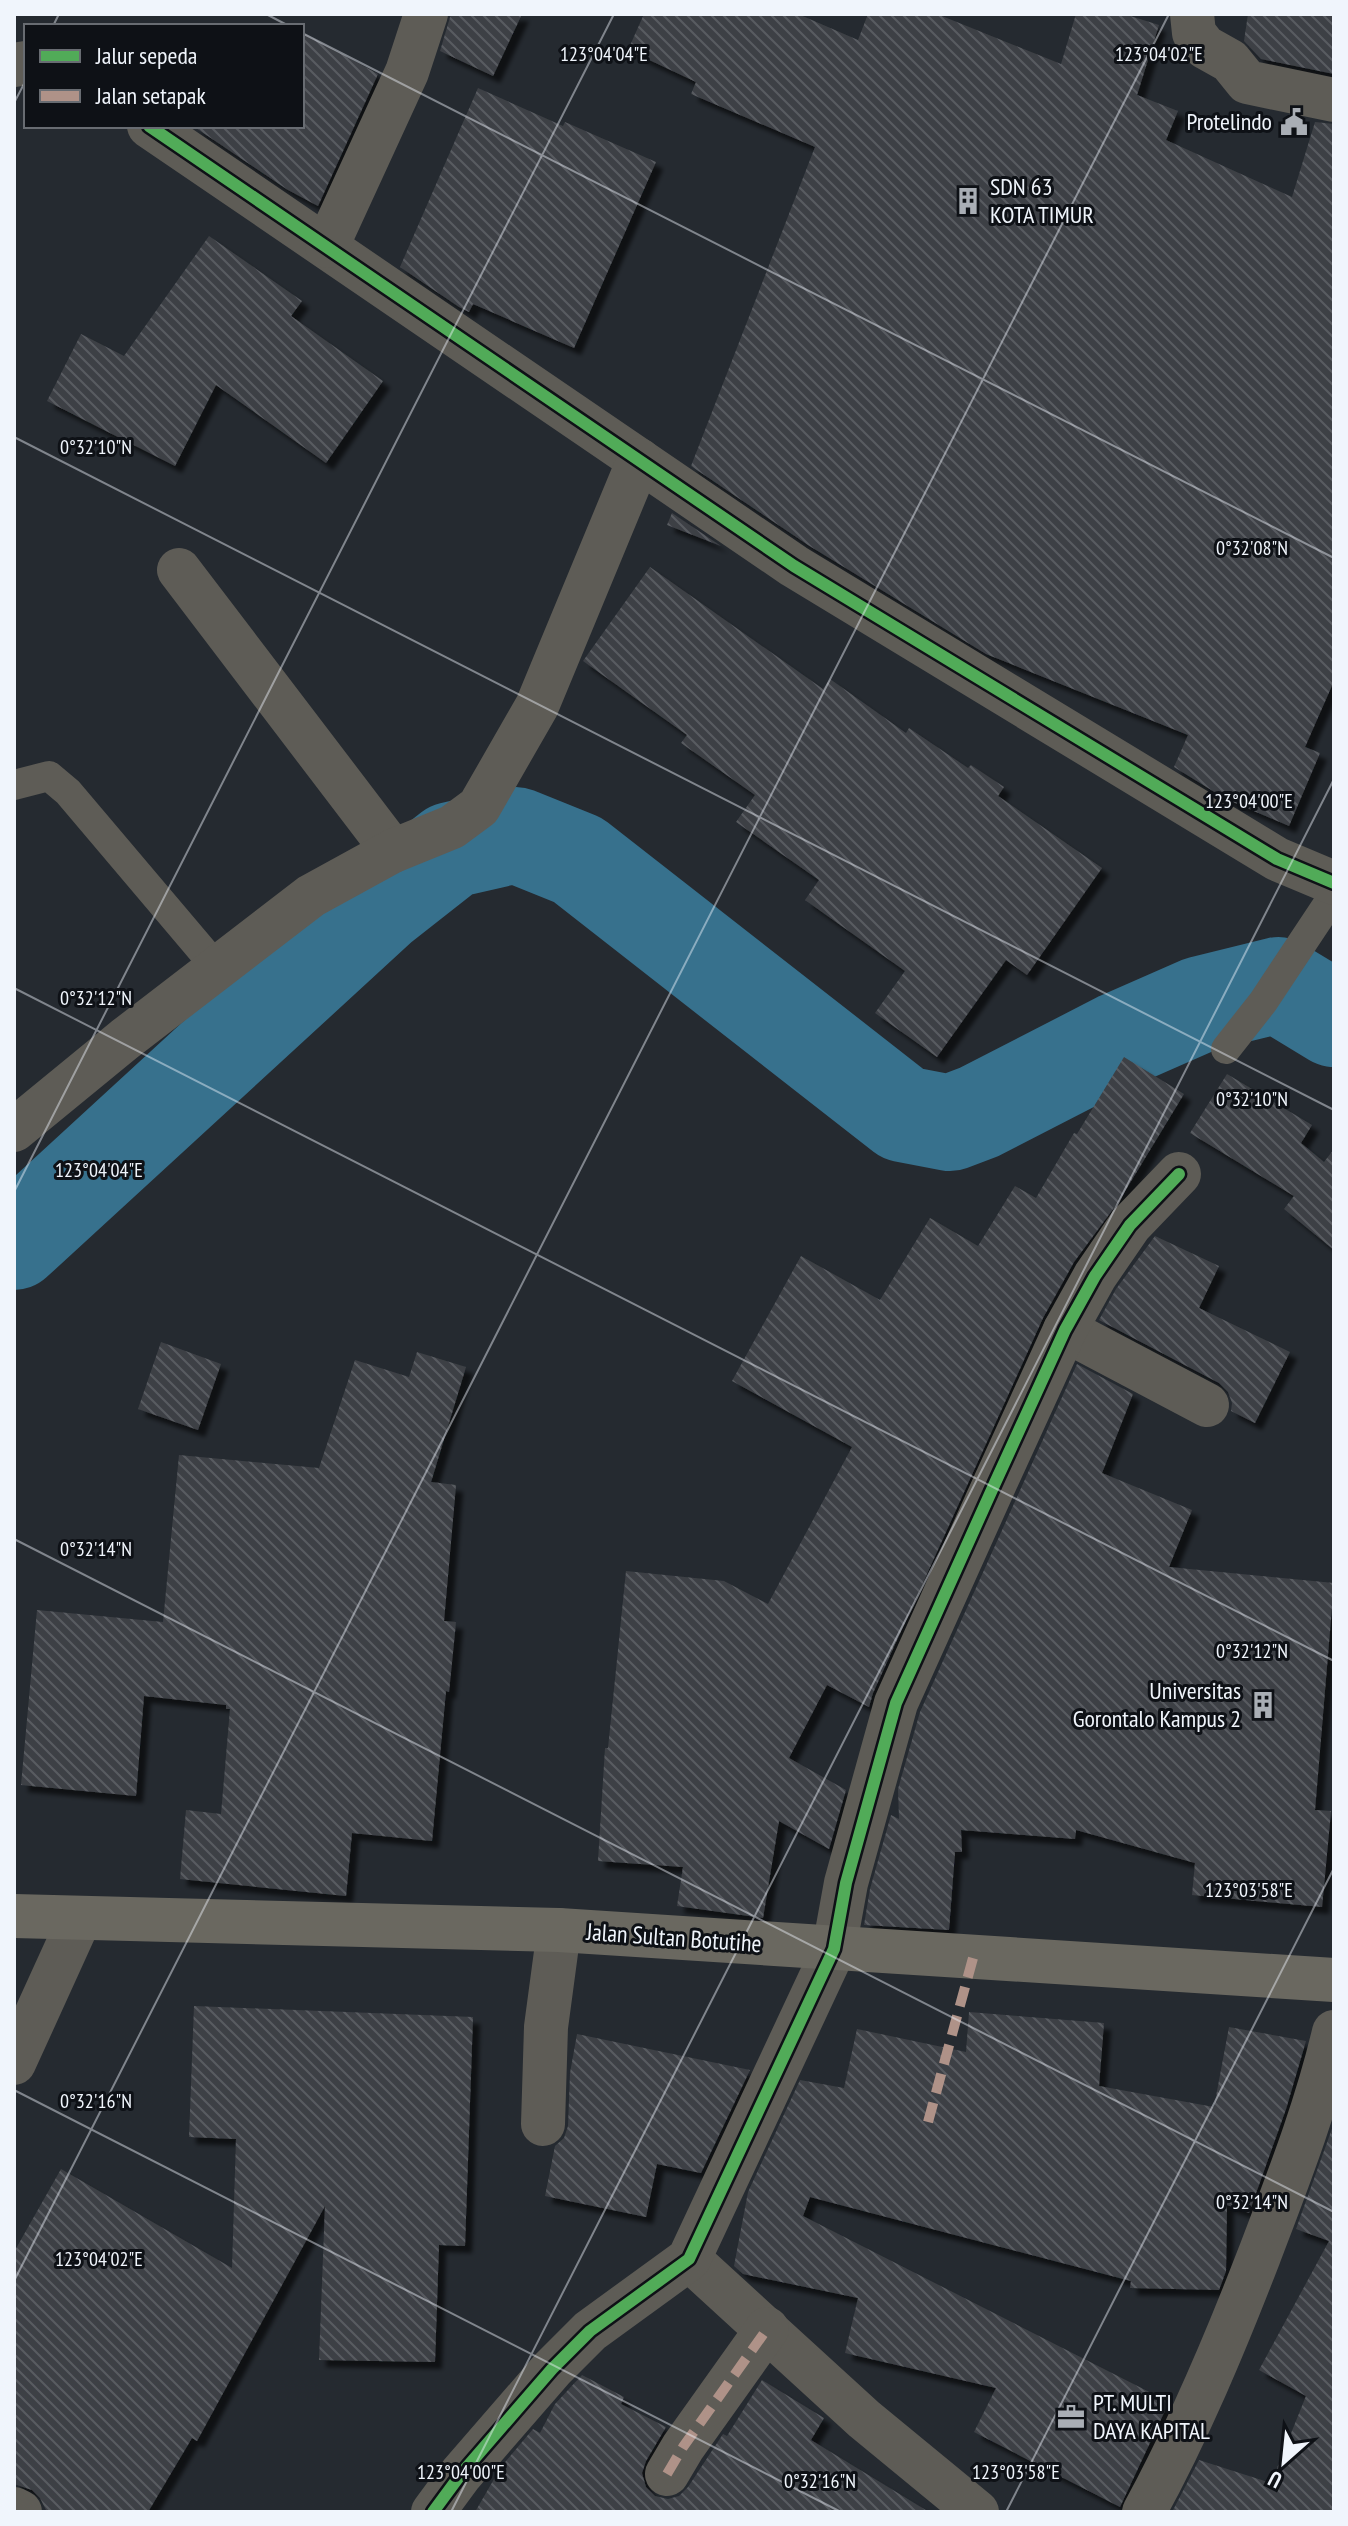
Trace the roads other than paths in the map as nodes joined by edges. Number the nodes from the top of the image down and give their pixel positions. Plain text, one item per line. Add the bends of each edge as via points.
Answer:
1 (426, 14) edge
2 (1192, 14) edge
3 (1334, 100) edge
4 (152, 128) edge
5 (327, 246) junction
6 (639, 460) junction
7 (179, 570) dead end
8 (14, 785) edge
9 (393, 851) junction
10 (1334, 883) edge
11 (1334, 895) edge
12 (217, 968) junction
13 (1226, 1049) dead end
14 (14, 1130) edge
15 (1179, 1174) dead end
16 (1065, 1330) junction
17 (1207, 1405) dead end
18 (14, 1916) edge
19 (80, 1918) junction
20 (559, 1930) junction
21 (834, 1949) junction
22 (1334, 1980) edge
23 (1334, 2032) edge
24 (14, 2063) edge
25 (543, 2124) dead end
26 (689, 2259) junction
27 (767, 2329) junction
28 (667, 2474) dead end
29 (14, 2509) edge
30 (20, 2512) edge
31 (433, 2512) edge
32 (977, 2512) edge
33 (1144, 2512) edge

1 - 5 street via 407,72
2 - 3 street via 1194,33 1205,47 1230,61 1247,82
4 - 5 street
5 - 6 street
6 - 9 street via 537,706 479,807 452,827
6 - 10 street via 821,583 1277,859
7 - 9 street
8 - 12 lane via 49,776 68,792
9 - 12 street via 311,896
11 - 13 lane
12 - 14 street
15 - 16 street via 1130,1225
16 - 17 street
16 - 21 street via 896,1703 846,1883
18 - 19 main road, Jalan Sultan Botutihe
19 - 20 main road, Jalan Sultan Botutihe
19 - 24 street
20 - 21 main road, Jalan Sultan Botutihe
20 - 25 street via 546,2027
21 - 22 main road, Jalan Sultan Botutihe
21 - 26 street
23 - 33 street via 1308,2129 1221,2353
26 - 27 street
26 - 31 street via 590,2331
27 - 28 street
27 - 32 street via 864,2419
29 - 30 street

